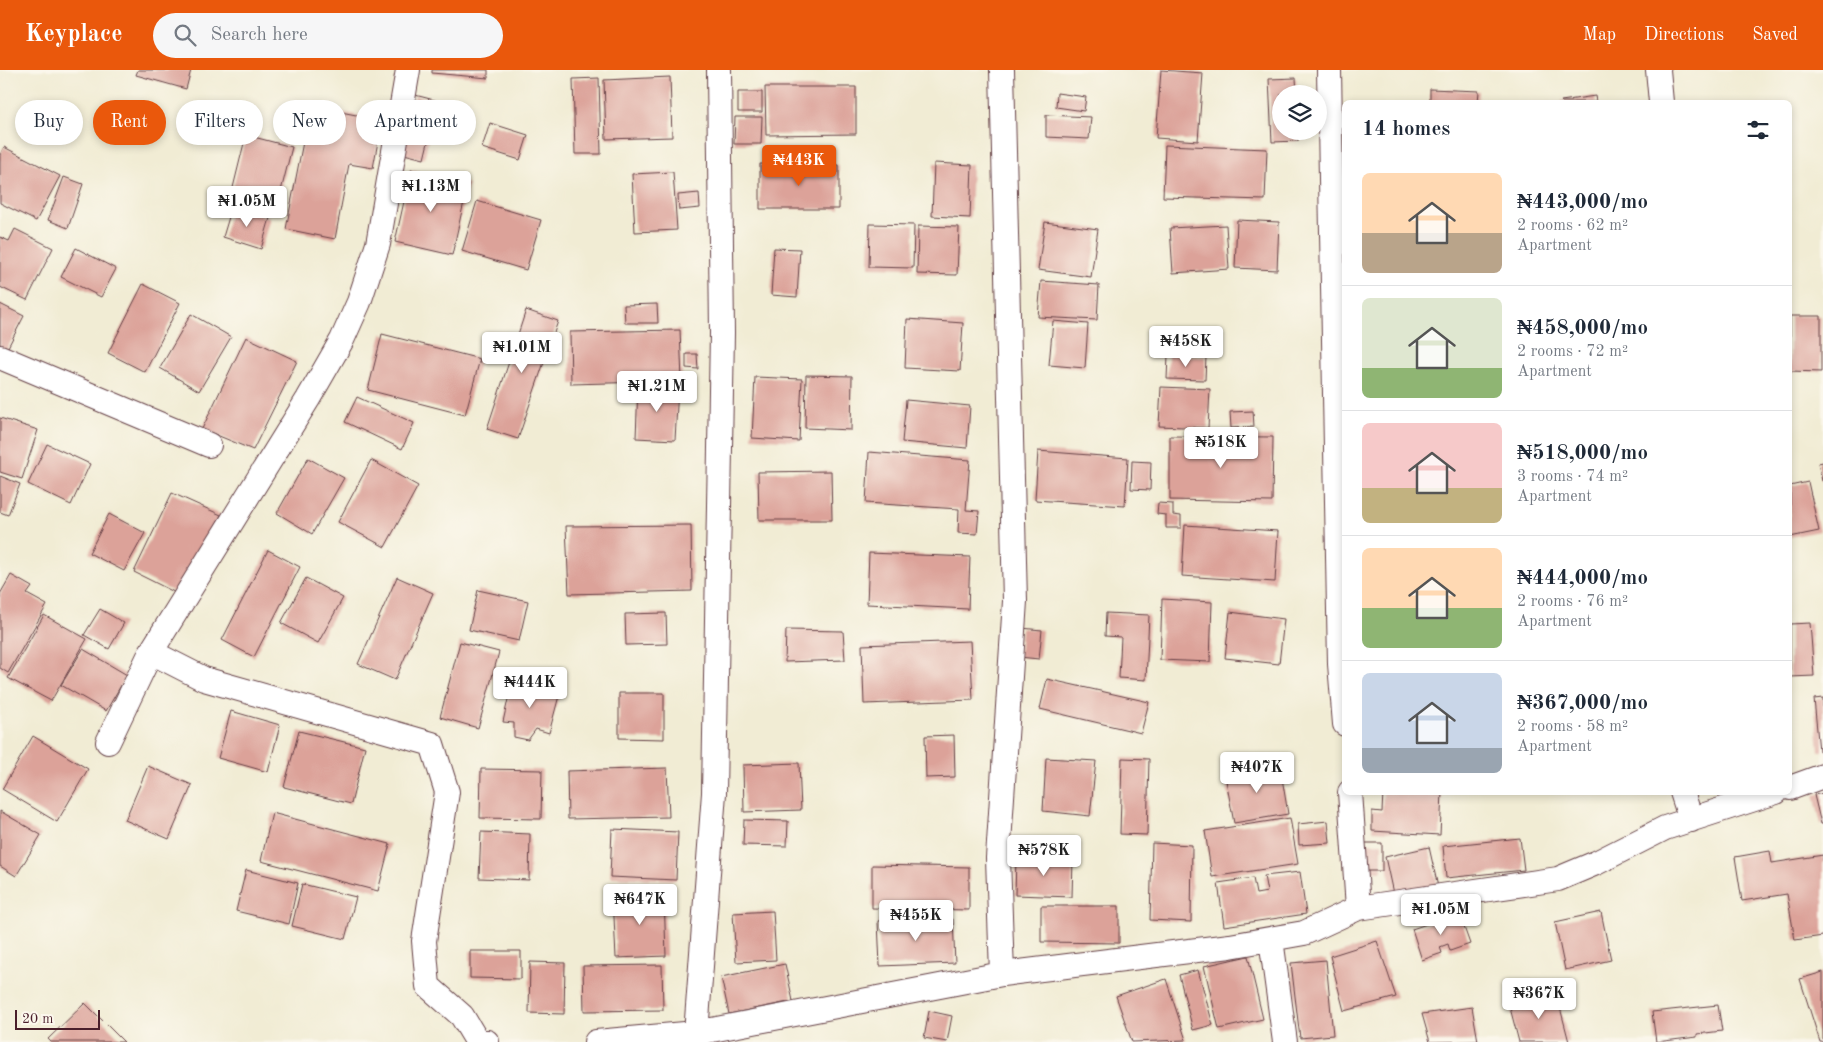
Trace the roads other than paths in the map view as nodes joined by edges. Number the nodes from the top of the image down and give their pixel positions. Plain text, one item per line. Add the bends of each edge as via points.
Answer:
1 (408, 70) edge
2 (719, 70) edge
3 (1002, 70) edge
4 (1329, 70) edge
5 (1658, 70) edge
6 (1661, 100) edge
7 (0, 357) edge
8 (209, 445) dead end
9 (151, 652) junction
10 (1342, 688) edge
11 (108, 742) dead end
12 (1823, 776) edge
13 (1792, 787) edge
14 (1350, 795) edge
15 (1683, 795) edge
16 (1767, 795) edge
17 (1691, 820) junction
18 (1358, 908) junction
19 (1271, 939) junction
20 (1002, 974) junction
21 (696, 1033) junction
22 (480, 1042) edge
23 (596, 1042) edge
24 (1285, 1042) edge

1 - 9 street via 378,244 359,302 342,340 308,399
2 - 21 street via 722,333 714,793
3 - 20 street via 1015,600 998,858
4 - 10 street
5 - 6 street
7 - 8 street
9 - 11 street
9 - 22 street via 204,679 432,744 447,792 424,941 428,986 462,1016
12 - 13 street
14 - 18 street
15 - 17 street
16 - 17 street
17 - 18 street via 1665,828 1596,864 1558,879
18 - 19 street via 1304,933
19 - 20 street
19 - 24 street
20 - 21 street
21 - 23 street

